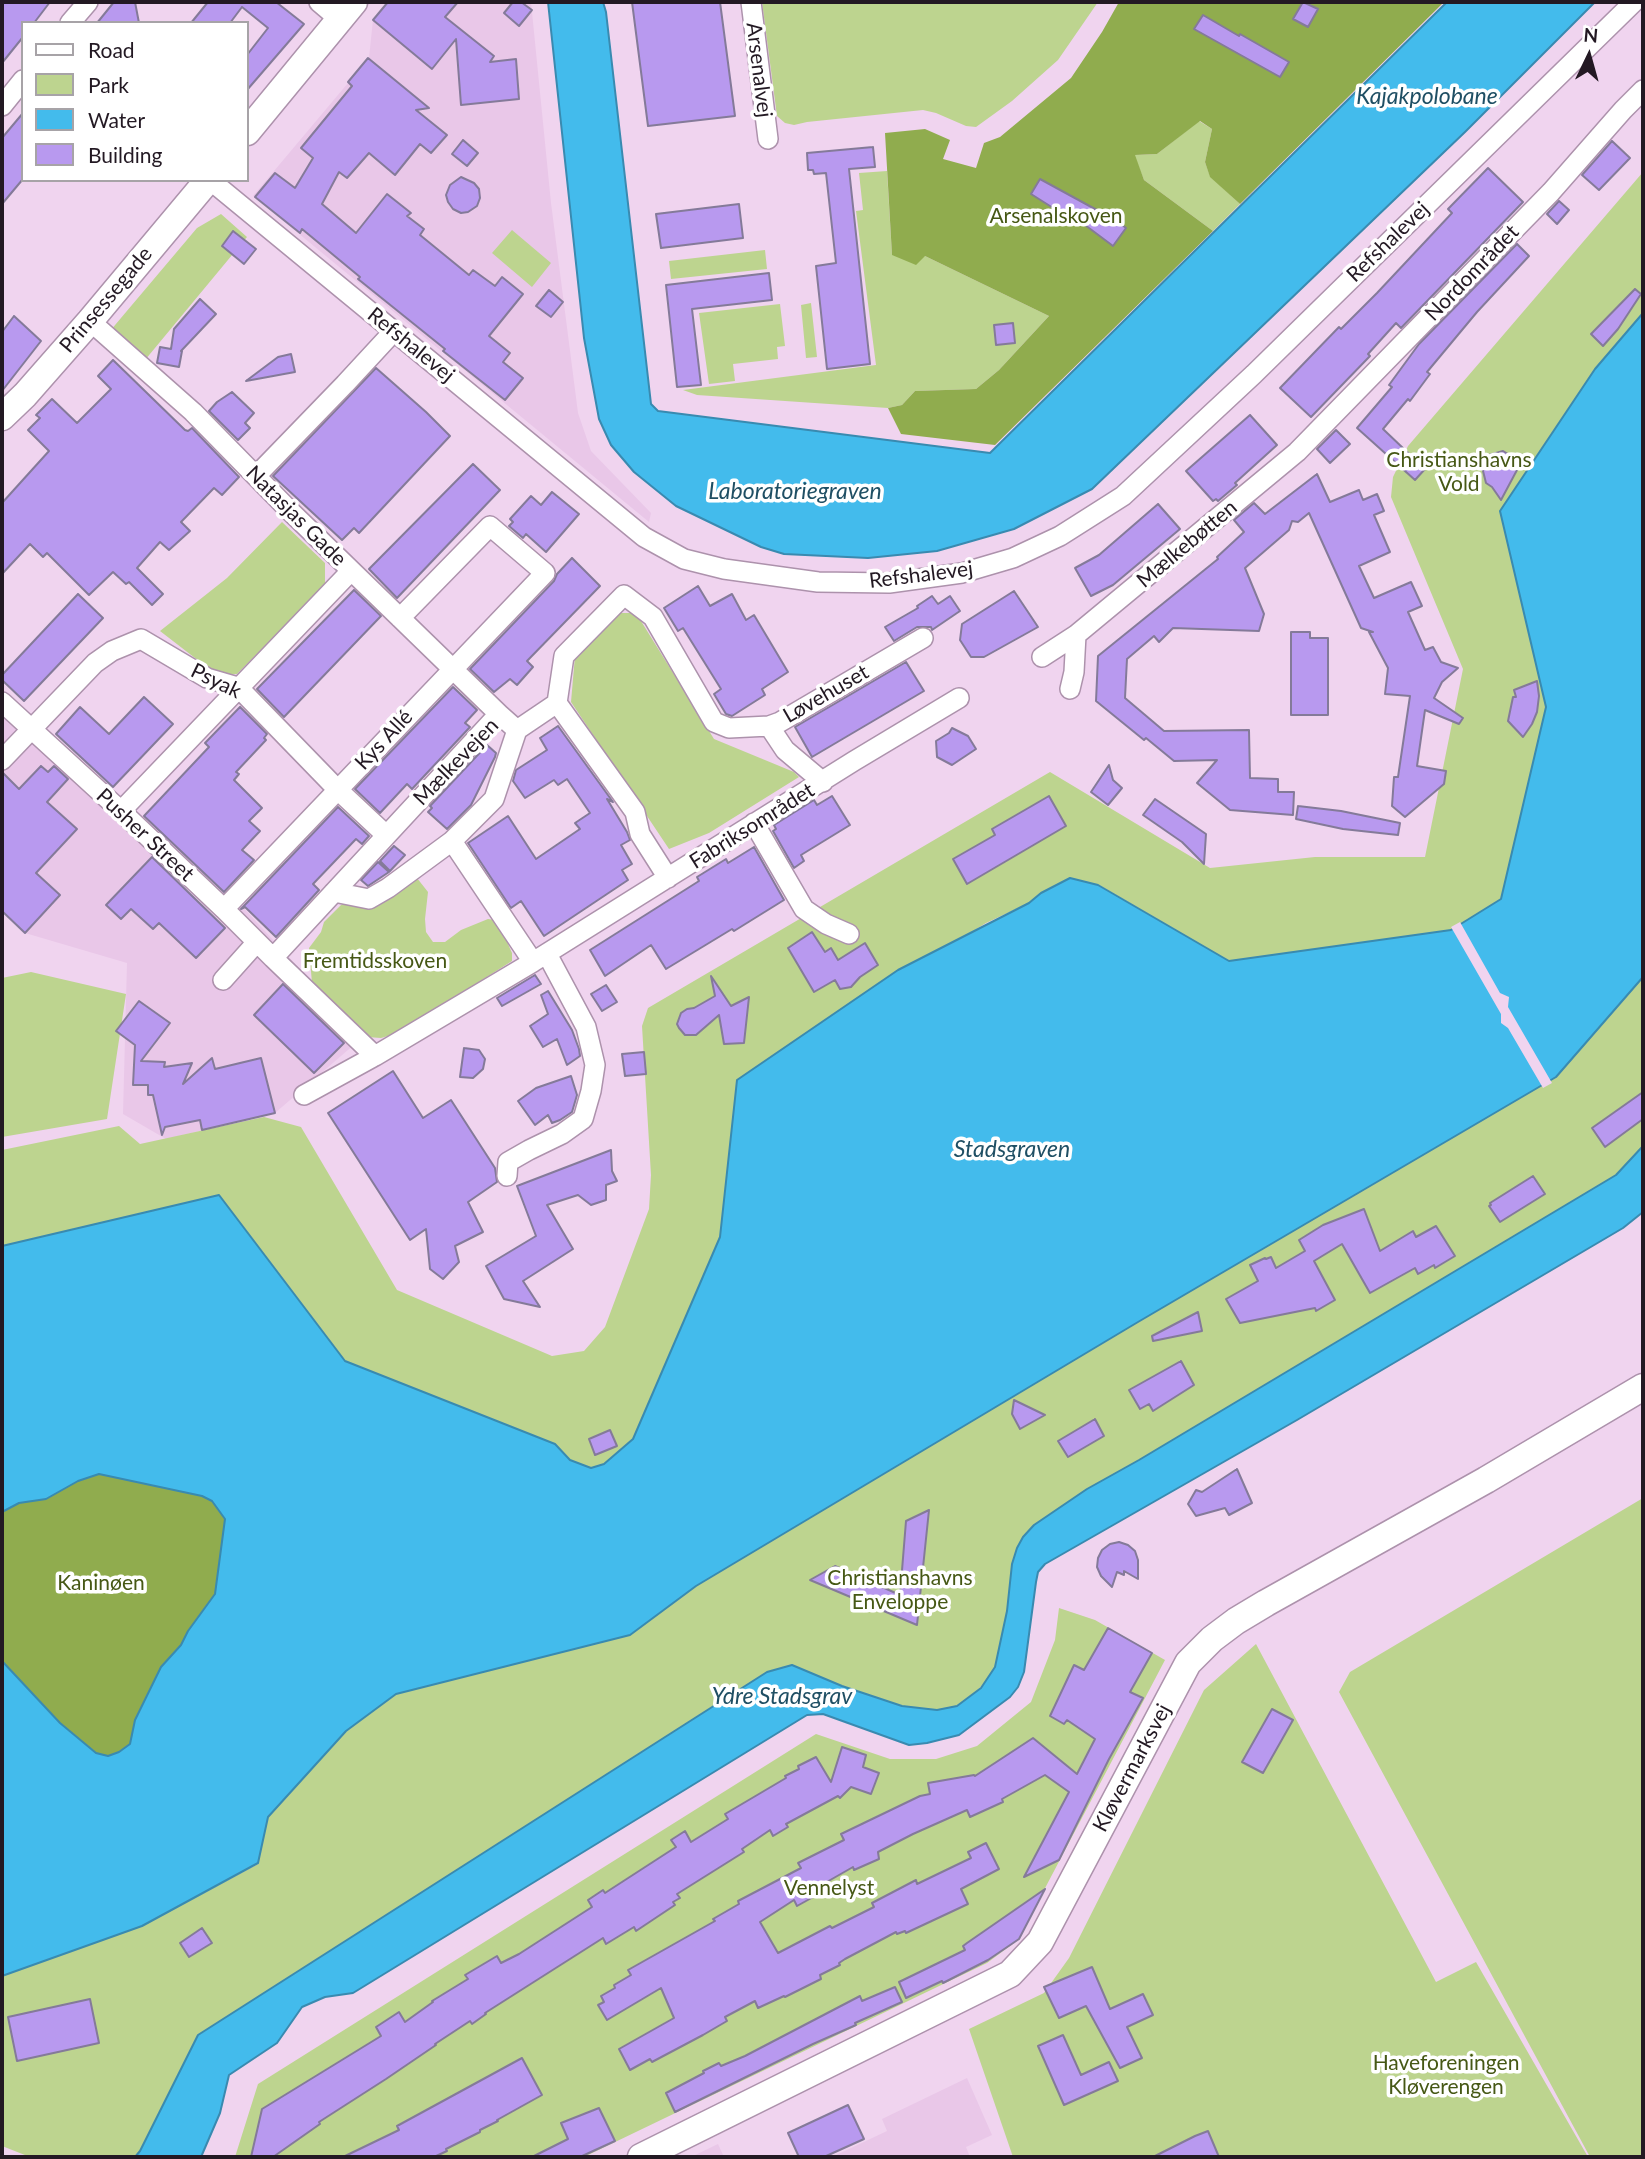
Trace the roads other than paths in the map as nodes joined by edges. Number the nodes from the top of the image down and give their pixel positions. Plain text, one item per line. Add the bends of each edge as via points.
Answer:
1 (88, 2) edge
2 (318, 2) edge
3 (751, 2) edge
4 (1634, 2) edge
5 (346, 10) edge
6 (72, 21) edge
7 (21, 82) edge
8 (1643, 90) edge
9 (2, 106) edge
10 (248, 131) edge
11 (768, 139) dead end
12 (207, 182) edge
13 (211, 182) edge
14 (90, 321) junction
15 (394, 331) junction
16 (2, 417) edge
17 (1297, 452) joint
18 (256, 476) junction
19 (351, 571) junction
20 (400, 618) junction
21 (1076, 635) junction
22 (923, 638) dead end
23 (1042, 657) dead end
24 (452, 669) junction
25 (238, 687) junction
26 (1070, 689) dead end
27 (959, 698) dead end
28 (2, 702) edge
29 (557, 702) junction
30 (499, 714) junction
31 (769, 726) junction
32 (31, 729) junction
33 (517, 730) junction
34 (2, 760) edge
35 (823, 782) junction
36 (338, 790) junction
37 (121, 811) junction
38 (754, 823) junction
39 (386, 835) junction
40 (452, 841) junction
41 (668, 878) junction
42 (334, 892) junction
43 (224, 909) junction
44 (849, 934) dead end
45 (257, 942) junction
46 (272, 957) junction
47 (540, 958) junction
48 (223, 980) dead end
49 (375, 1056) junction
50 (304, 1095) dead end
51 (507, 1176) dead end
52 (1643, 1387) edge
53 (641, 2157) edge

1 - 6 street
2 - 5 street
3 - 11 street, Arsenalvej
4 - 15 street, Refshalevej via 1123,496 1060,536 1013,558 962,573 889,583 818,582 684,559 644,537
5 - 10 street
7 - 9 street
8 - 17 street, Nordområdet via 1551,192
12 - 14 street, Prinsessegade
13 - 15 street, Refshalevej
14 - 16 street, Prinsessegade
14 - 18 street, Natasjas Gade via 193,412
15 - 18 street
17 - 21 street, Mælkebøtten
18 - 19 street, Natasjas Gade
19 - 20 street, Natasjas Gade
19 - 25 street
20 - 24 street, Natasjas Gade
20 - 24 street, Kys Allé via 490,526 545,573
21 - 23 street, Mælkebøtten
21 - 26 street
22 - 31 street, Løvehuset
24 - 30 street, Natasjas Gade
24 - 36 street, Kys Allé
25 - 32 street, Psyak via 206,678 141,639 95,663
25 - 36 street, Psyak
25 - 37 street
27 - 35 street, Fabriksområdet
28 - 32 street, Pusher Street
29 - 31 street, Løvehuset via 564,656 624,596 653,617 714,722 729,728
29 - 33 street, Mælkevejen
29 - 41 street via 635,812 640,834
30 - 33 street, Mælkevejen
30 - 39 street, Mælkevejen
31 - 35 street via 785,750
32 - 34 street
32 - 37 street, Pusher Street
33 - 40 street via 494,799
35 - 38 street, Fabriksområdet
36 - 39 street, Psyak
36 - 43 street, Kys Allé
37 - 43 street, Pusher Street
38 - 41 street, Fabriksområdet
38 - 44 street via 804,909
39 - 42 street, Mælkevejen
40 - 42 street via 369,900
40 - 47 street
41 - 47 street, Fabriksområdet
42 - 46 street, Mælkevejen
43 - 45 street, Pusher Street
45 - 46 street
45 - 48 street
46 - 49 street
47 - 49 street, Fabriksområdet
47 - 51 street via 586,1027 595,1065 583,1119 508,1163
49 - 50 street, Fabriksområdet
52 - 53 street, Kløvermarksvej via 1266,1603 1212,1639 1188,1664 1040,1942 1010,1974

